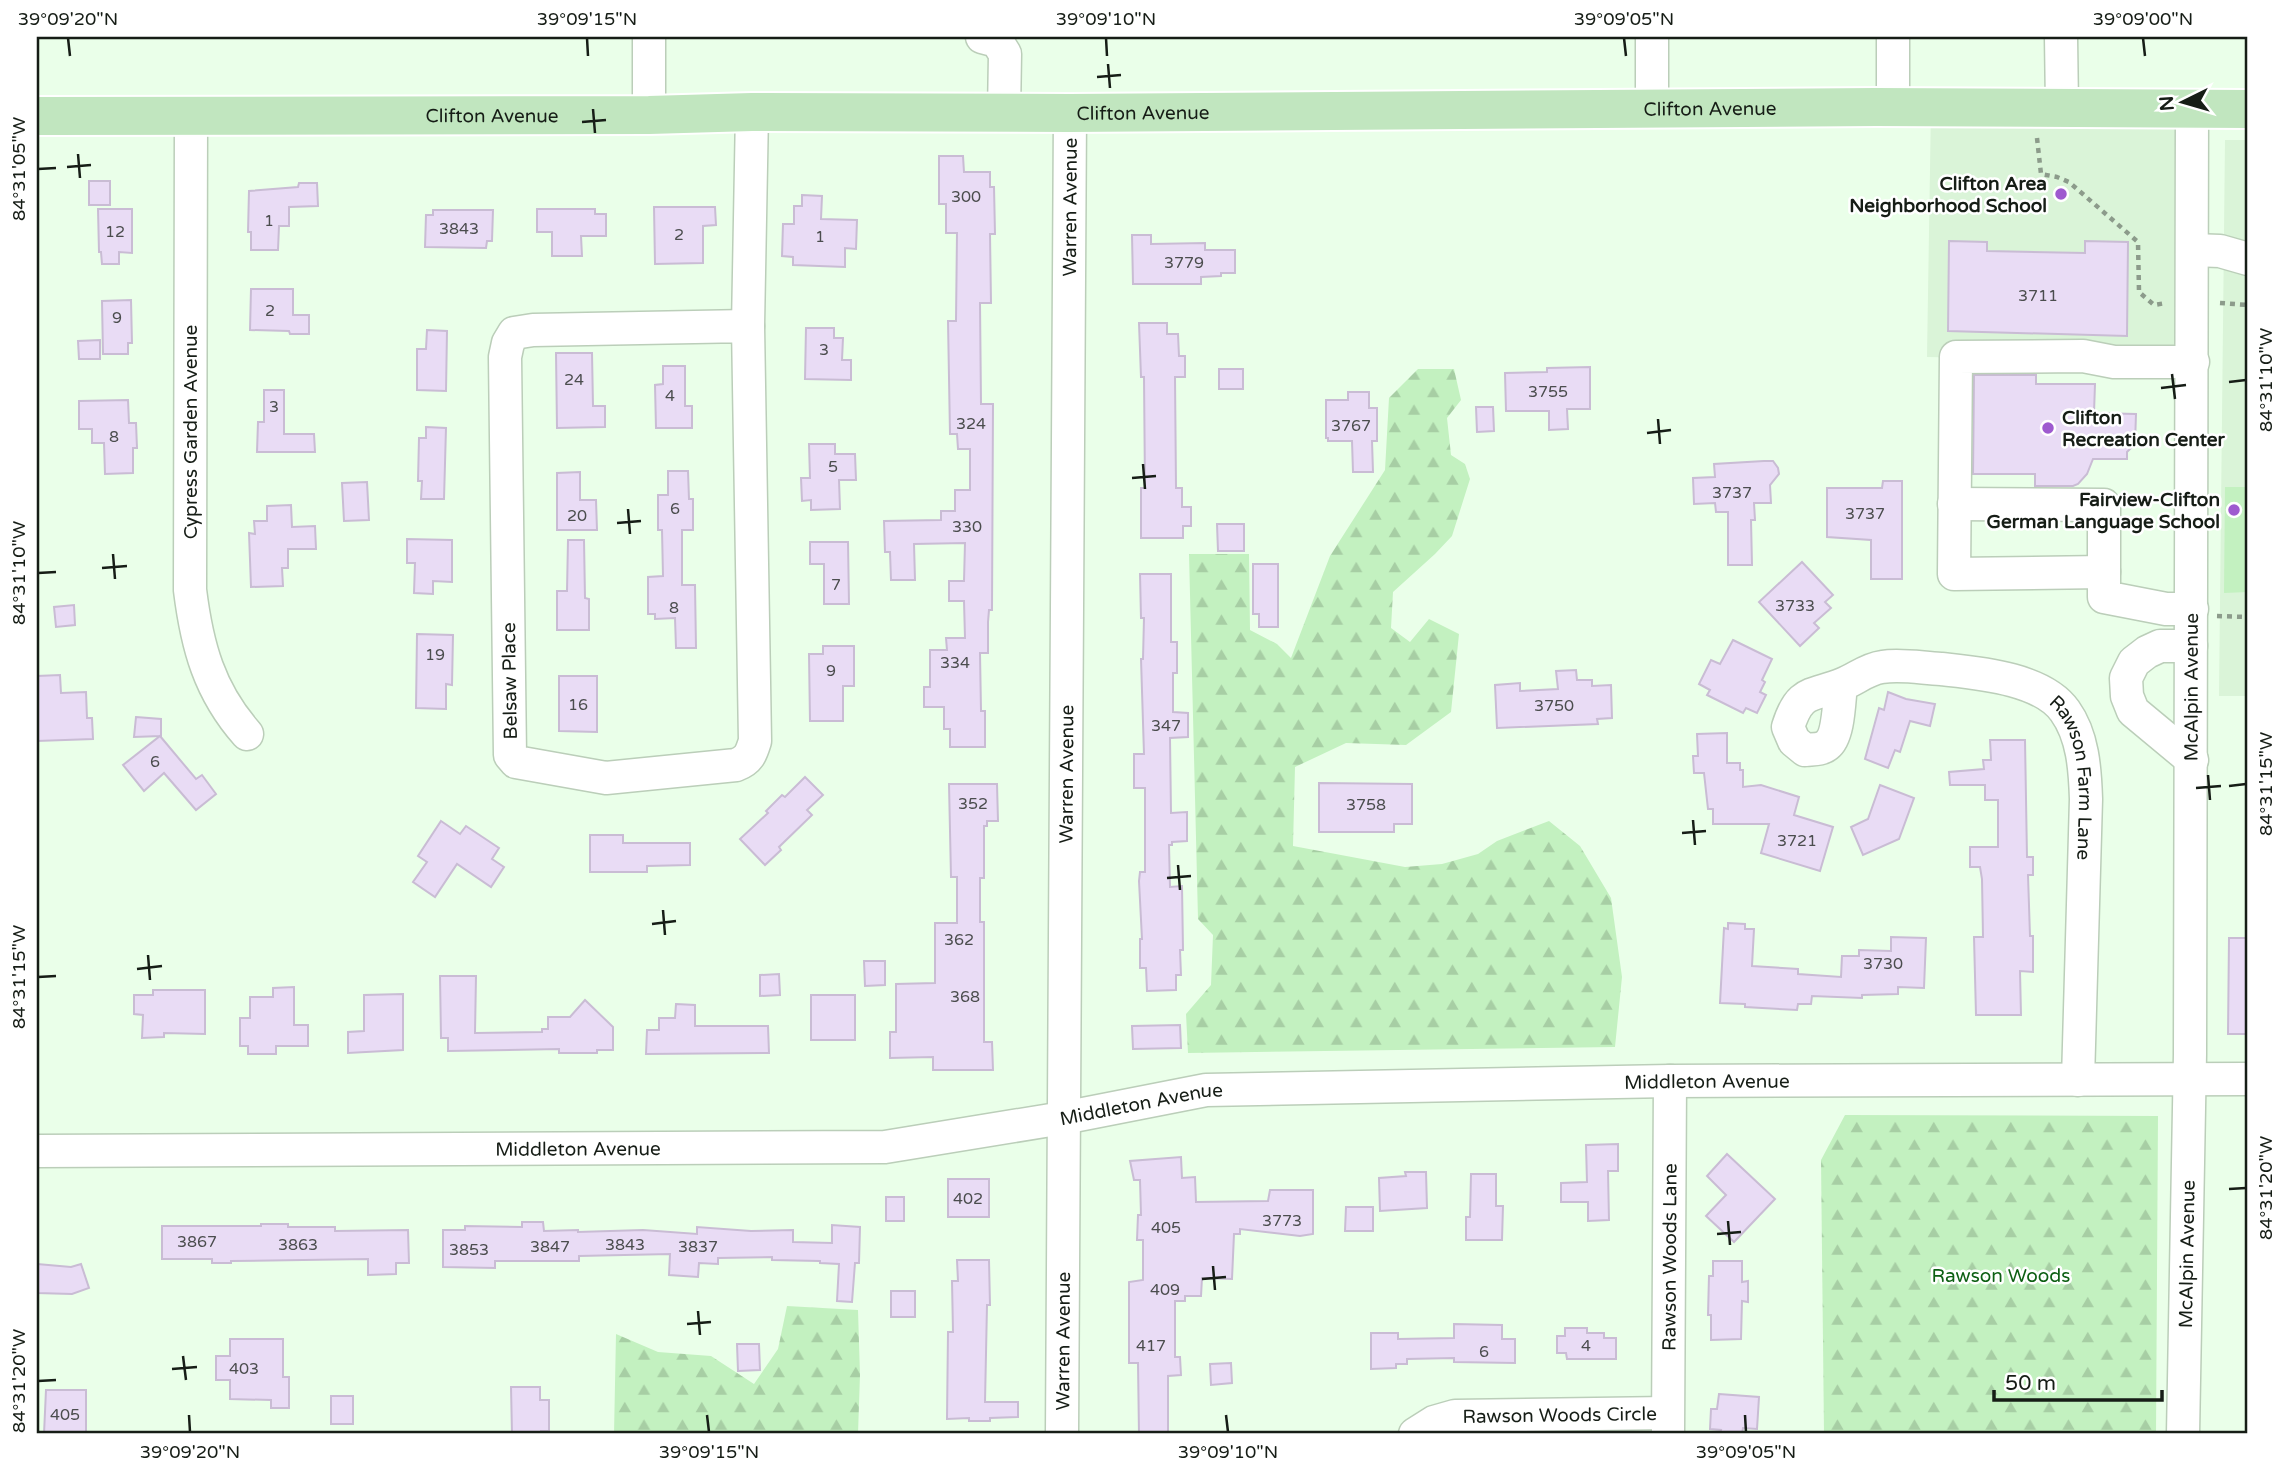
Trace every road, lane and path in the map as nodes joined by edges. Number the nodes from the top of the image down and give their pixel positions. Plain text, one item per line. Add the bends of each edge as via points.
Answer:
1 (649, 37) edge
2 (982, 37) edge
3 (1652, 37) edge
4 (1893, 37) edge
5 (2062, 37) edge
6 (1893, 107) junction
7 (2062, 107) junction
8 (1652, 108) junction
9 (2192, 108) junction
10 (2248, 108) edge
11 (752, 112) junction
12 (1004, 113) junction
13 (1070, 113) junction
14 (649, 115) junction
15 (37, 116) edge
16 (191, 116) junction
17 (2037, 137) dead end
18 (2193, 250) junction
19 (2248, 259) edge
20 (2169, 302) dead end
21 (2220, 303) dead end
22 (2248, 305) edge
23 (748, 326) junction
24 (2193, 362) junction
25 (1954, 503) junction
26 (2104, 572) junction
27 (2204, 613) junction
28 (2248, 617) edge
29 (2191, 646) junction
30 (1841, 685) dead end
31 (247, 734) dead end
32 (2192, 760) junction
33 (2190, 1079) junction
34 (2078, 1080) junction
35 (2248, 1080) edge
36 (1670, 1081) junction
37 (1063, 1118) junction
38 (37, 1151) edge
39 (1667, 1424) edge
40 (1062, 1434) edge
41 (1415, 1434) edge
42 (2183, 1434) edge

1 - 14 street
2 - 12 street via 997,41 1005,54
3 - 8 street
4 - 6 street
5 - 7 street
6 - 7 main road, Clifton Avenue
6 - 8 main road, Clifton Avenue
7 - 9 main road, Clifton Avenue
8 - 13 main road, Clifton Avenue
9 - 10 main road, Clifton Avenue
9 - 18 street, McAlpin Avenue
11 - 12 main road, Clifton Avenue
11 - 14 main road, Clifton Avenue
11 - 23 street, Belsaw Place
12 - 13 main road, Clifton Avenue
13 - 37 street, Warren Avenue
14 - 16 main road, Clifton Avenue
15 - 16 main road, Clifton Avenue
16 - 31 street, Cypress Garden Avenue via 190,590 195,630 212,683
17 - 20 path via 2041,174 2068,181 2138,242 2139,292 2154,305
18 - 19 street
18 - 24 street, McAlpin Avenue
21 - 22 path
23 - 23 street, Belsaw Place via 533,330 514,333 508,343 510,755 516,762 606,778 736,765 751,754 755,741
24 - 25 street via 2114,362 2083,356 1956,357
24 - 27 street, McAlpin Avenue
25 - 26 street via 2104,505
25 - 26 street via 1954,574
26 - 27 street via 2104,597
27 - 28 path
27 - 29 street, McAlpin Avenue
29 - 32 street, McAlpin Avenue
29 - 32 street via 2160,646 2147,652 2134,662 2126,678 2133,711
30 - 34 street, Rawson Farm Lane via 1882,667 1985,674 2038,690 2064,710 2080,746 2086,799
32 - 33 street, McAlpin Avenue
33 - 34 street, Middleton Avenue
33 - 35 street, Middleton Avenue
33 - 42 street, McAlpin Avenue
34 - 36 street, Middleton Avenue
36 - 37 street, Middleton Avenue via 1206,1090
36 - 39 street, Rawson Woods Lane
37 - 38 street, Middleton Avenue via 885,1147
37 - 40 street, Warren Avenue
39 - 41 street, Rawson Woods Circle via 1455,1416

